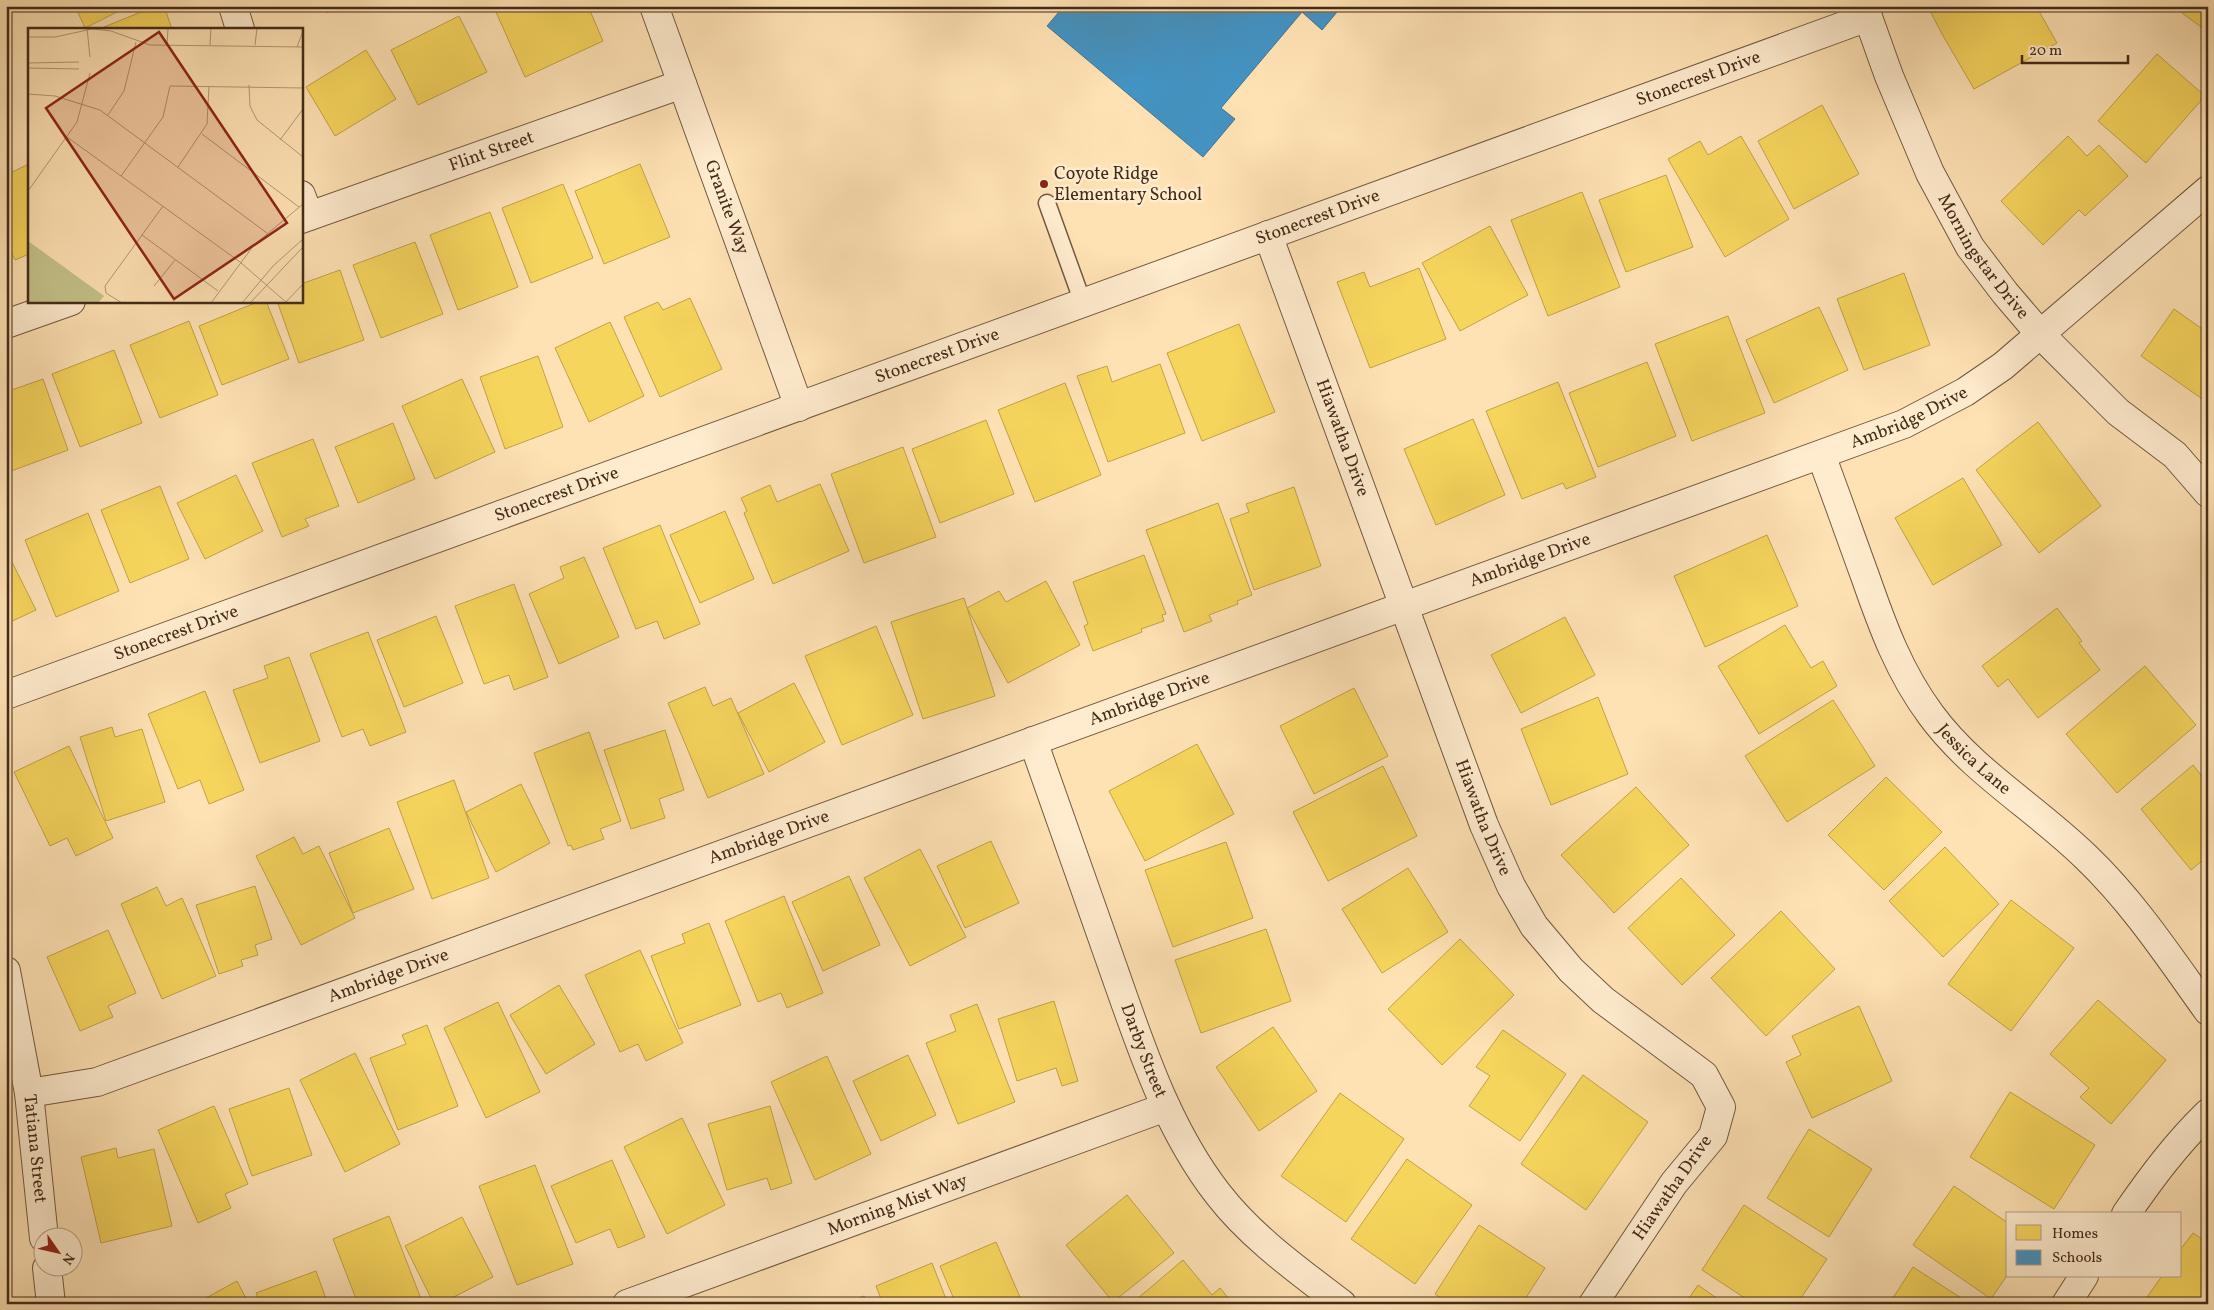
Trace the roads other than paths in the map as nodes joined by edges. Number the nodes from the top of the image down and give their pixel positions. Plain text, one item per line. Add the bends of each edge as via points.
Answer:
1 (233, 6) edge
2 (654, 6) edge
3 (1866, 12) edge
4 (240, 28) edge
5 (682, 84) junction
6 (2208, 190) edge
7 (1047, 203) dead end
8 (304, 210) edge
9 (1268, 236) junction
10 (68, 302) edge
11 (1083, 303) junction
12 (6, 324) edge
13 (2040, 334) junction
14 (799, 407) junction
15 (1821, 455) junction
16 (2175, 455) junction
17 (2208, 465) edge
18 (2208, 492) edge
19 (1405, 606) junction
20 (6, 695) edge
21 (1034, 741) junction
22 (6, 971) edge
23 (2208, 1011) edge
24 (29, 1094) junction
25 (1166, 1107) junction
26 (2208, 1113) edge
27 (2127, 1212) edge
28 (43, 1228) edge
29 (48, 1278) edge
30 (2083, 1278) edge
31 (51, 1304) edge
32 (627, 1304) edge
33 (1342, 1304) edge
34 (1593, 1304) edge
35 (2066, 1304) edge

1 - 4 street
2 - 5 street, Granite Way
3 - 9 street, Stonecrest Drive
3 - 13 street, Morningstar Drive via 1930,172 1966,239
5 - 8 street, Flint Street
5 - 14 street, Granite Way
6 - 13 street, Ambridge Drive
7 - 11 lane
9 - 11 street, Stonecrest Drive
9 - 19 street, Hiawatha Drive
10 - 12 street
11 - 14 street, Stonecrest Drive
13 - 15 street, Ambridge Drive via 2004,366 1965,392 1904,424
13 - 16 street, Morningstar Drive via 2118,412
14 - 20 street, Stonecrest Drive
15 - 19 street, Ambridge Drive
15 - 23 street, Jessica Lane via 1887,637 1905,676 1931,715 1978,766 2086,857 2136,912
16 - 17 street, Morningstar Drive
16 - 18 street, Morningstar Drive
19 - 21 street, Ambridge Drive
19 - 34 street, Hiawatha Drive via 1484,825 1511,886 1534,926 1571,970 1604,1000 1704,1075 1721,1107 1712,1136 1674,1182
21 - 24 street, Ambridge Drive via 97,1082
21 - 25 street, Darby Street via 1144,1056
22 - 24 street, Tatiana Street
24 - 28 street, Tatiana Street
25 - 32 street, Morning Mist Way
25 - 33 street, Darby Street via 1189,1151 1218,1195 1292,1267
26 - 27 street via 2155,1172
29 - 31 street
30 - 35 street

